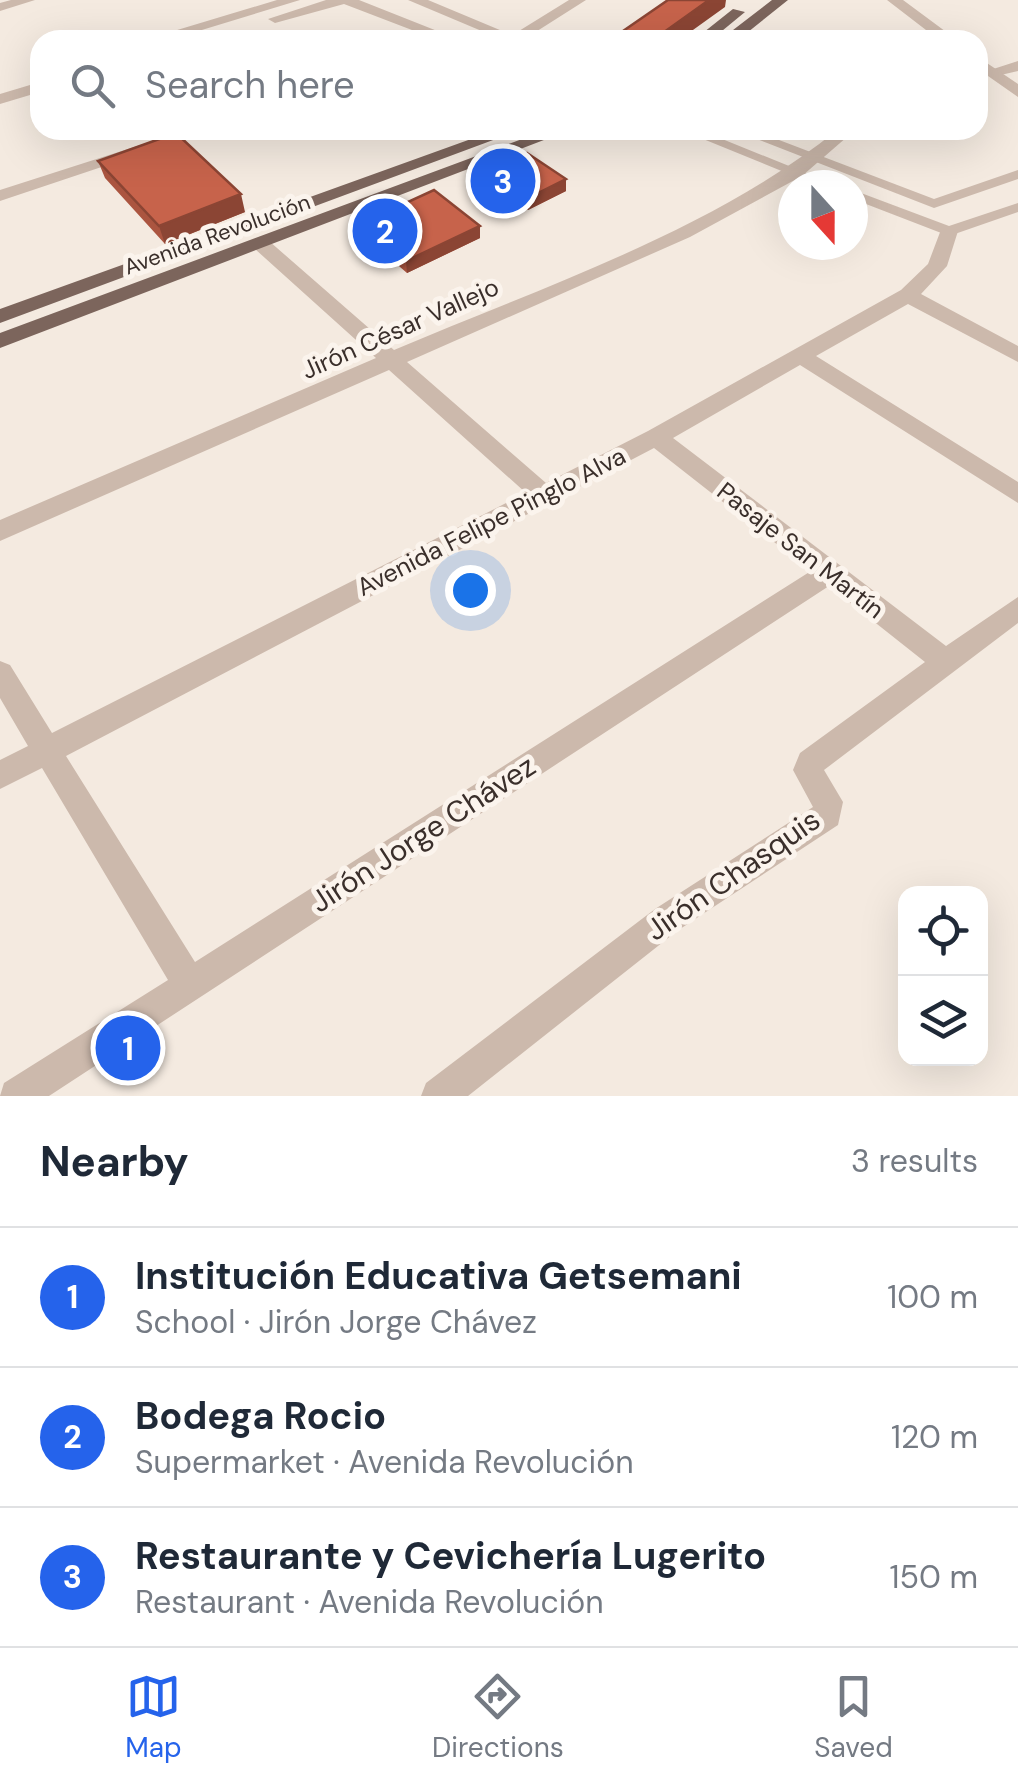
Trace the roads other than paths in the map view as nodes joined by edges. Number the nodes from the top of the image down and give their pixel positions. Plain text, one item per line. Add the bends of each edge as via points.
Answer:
1 (28, 0) edge
2 (293, 0) edge
3 (344, 0) edge
4 (414, 0) edge
5 (579, 0) edge
6 (754, 0) edge
7 (781, 0) edge
8 (894, 0) edge
9 (0, 7) edge
10 (187, 30) edge
11 (238, 30) edge
12 (425, 30) edge
13 (490, 30) edge
14 (531, 30) edge
15 (715, 30) edge
16 (741, 30) edge
17 (927, 30) edge
18 (1018, 66) edge
19 (988, 67) edge
20 (988, 69) edge
21 (30, 75) edge
22 (0, 83) edge
23 (30, 90) edge
24 (1018, 92) edge
25 (0, 98) edge
26 (173, 140) edge
27 (484, 140) edge
28 (536, 140) edge
29 (721, 140) edge
30 (759, 140) edge
31 (835, 140) edge
32 (804, 165) junction
33 (810, 170) edge
34 (1018, 174) edge
35 (0, 196) edge
36 (868, 200) edge
37 (1018, 207) edge
38 (948, 230) junction
39 (262, 245) junction
40 (908, 295) junction
41 (0, 316) edge
42 (0, 341) edge
43 (798, 355) junction
44 (1018, 355) edge
45 (393, 361) junction
46 (656, 437) junction
47 (542, 492) junction
48 (1018, 494) edge
49 (0, 531) edge
50 (830, 572) junction
51 (1018, 608) edge
52 (947, 663) junction
53 (0, 673) edge
54 (48, 752) junction
55 (0, 775) edge
56 (189, 984) junction
57 (18, 1096) edge
58 (439, 1096) edge

1 - 9 street
2 - 10 street
3 - 11 street
3 - 12 street
4 - 13 street
5 - 14 street
6 - 15 main road
7 - 16 main road
8 - 17 street
18 - 19 street
20 - 24 street
21 - 22 street
23 - 25 street
26 - 35 street
27 - 41 main road, Avenida Revolución
28 - 39 main road, Avenida Revolución
29 - 32 street
30 - 32 street
31 - 32 street, Jirón César Vallejo
32 - 33 street
32 - 34 street via 934,204
32 - 45 street, Jirón César Vallejo via 683,233
36 - 38 street
37 - 38 street
38 - 40 street, Avenida Felipe Pinglo Alva via 937,266
39 - 42 main road, Avenida Revolución
39 - 45 street
40 - 43 street, Avenida Felipe Pinglo Alva
40 - 44 street
43 - 46 street, Avenida Felipe Pinglo Alva
43 - 48 street
45 - 47 street
45 - 49 street, Jirón César Vallejo
46 - 47 street, Avenida Felipe Pinglo Alva
46 - 50 street, Pasaje San Martín
47 - 54 street, Avenida Felipe Pinglo Alva
50 - 52 street, Pasaje San Martín
50 - 56 street, Jirón Jorge Chávez
51 - 52 street, Jirón Chasquis
52 - 58 street, Jirón Chasquis via 810,763 827,815 666,920
53 - 54 street
54 - 55 street, Avenida Felipe Pinglo Alva
54 - 56 street
56 - 57 street, Jirón Jorge Chávez

